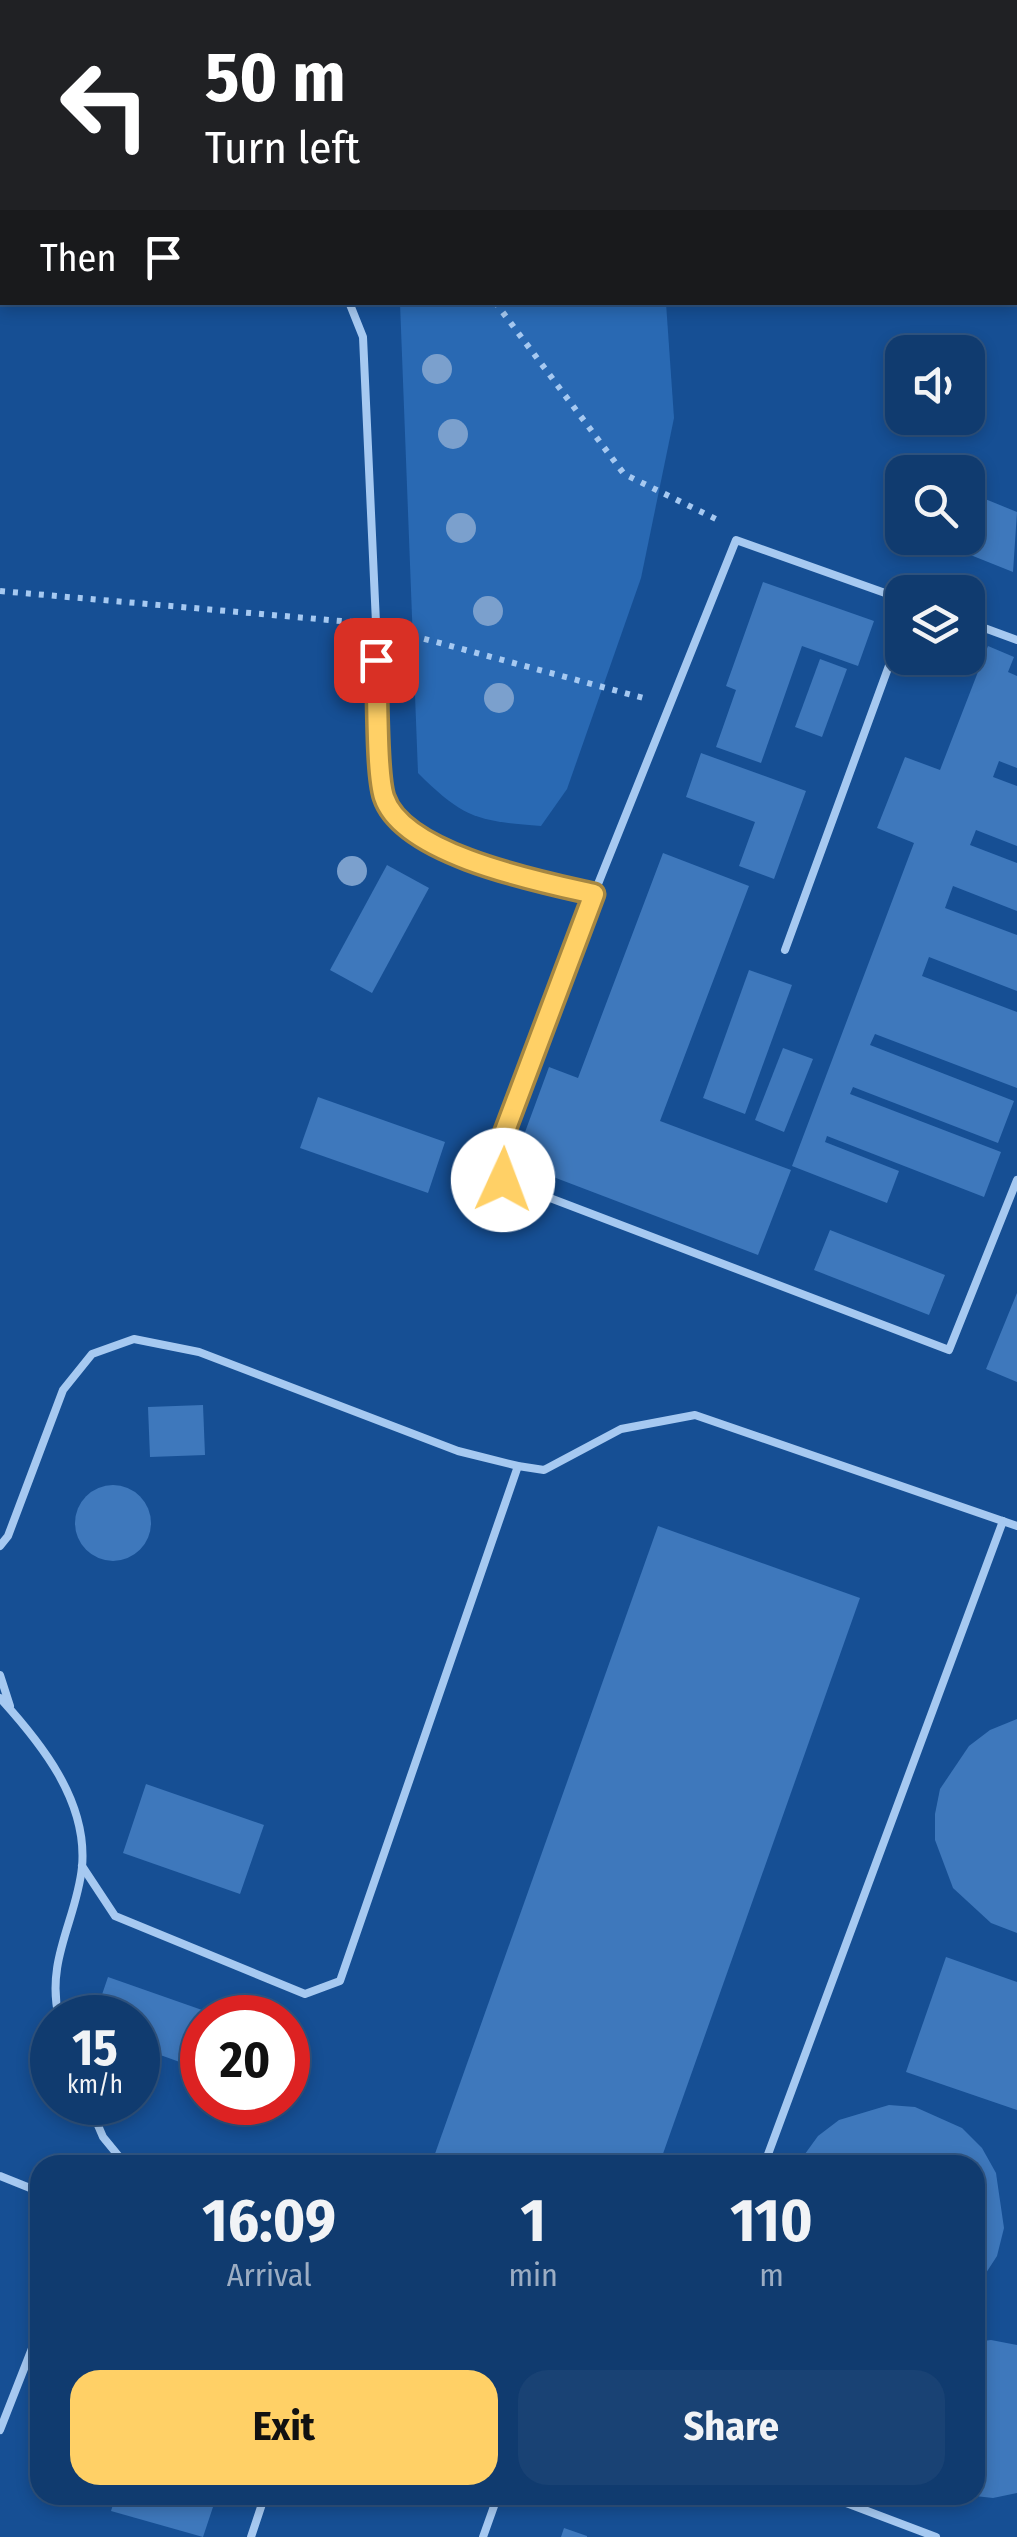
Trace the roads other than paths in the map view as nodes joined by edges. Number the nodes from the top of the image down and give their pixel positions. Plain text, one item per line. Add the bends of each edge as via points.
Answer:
1 (350, 305) edge
2 (885, 593) edge
3 (985, 628) edge
4 (1017, 640) edge
5 (886, 675) edge
6 (594, 894) junction
7 (785, 950) dead end
8 (1017, 1180) edge
9 (518, 1466) junction
10 (1003, 1521) junction
11 (1017, 1526) edge
12 (0, 1546) edge
13 (0, 1675) edge
14 (0, 1698) edge
15 (12, 1710) junction
16 (82, 1866) junction
17 (59, 1995) edge
18 (98, 2125) edge
19 (118, 2155) edge
20 (768, 2155) edge
21 (0, 2176) edge
22 (30, 2188) edge
23 (30, 2354) edge
24 (0, 2430) edge
25 (262, 2505) edge
26 (494, 2505) edge
27 (851, 2505) edge
28 (251, 2537) edge
29 (483, 2537) edge
30 (936, 2537) edge

1 - 6 lane via 363,337 384,799 418,836 471,862
2 - 6 lane via 736,540
3 - 4 lane
5 - 7 lane
6 - 8 lane via 497,1152 503,1180 949,1350
9 - 10 lane via 544,1470 621,1428 695,1415
9 - 12 lane via 458,1450 200,1352 134,1340 92,1354 63,1390
9 - 16 lane via 340,1981 306,1994 115,1916
10 - 11 lane
10 - 20 lane
13 - 15 lane
14 - 15 lane
15 - 16 lane via 53,1760 76,1818
16 - 17 lane via 58,1961
18 - 19 lane
21 - 22 lane
23 - 24 lane
25 - 28 lane
26 - 29 lane
27 - 30 lane

